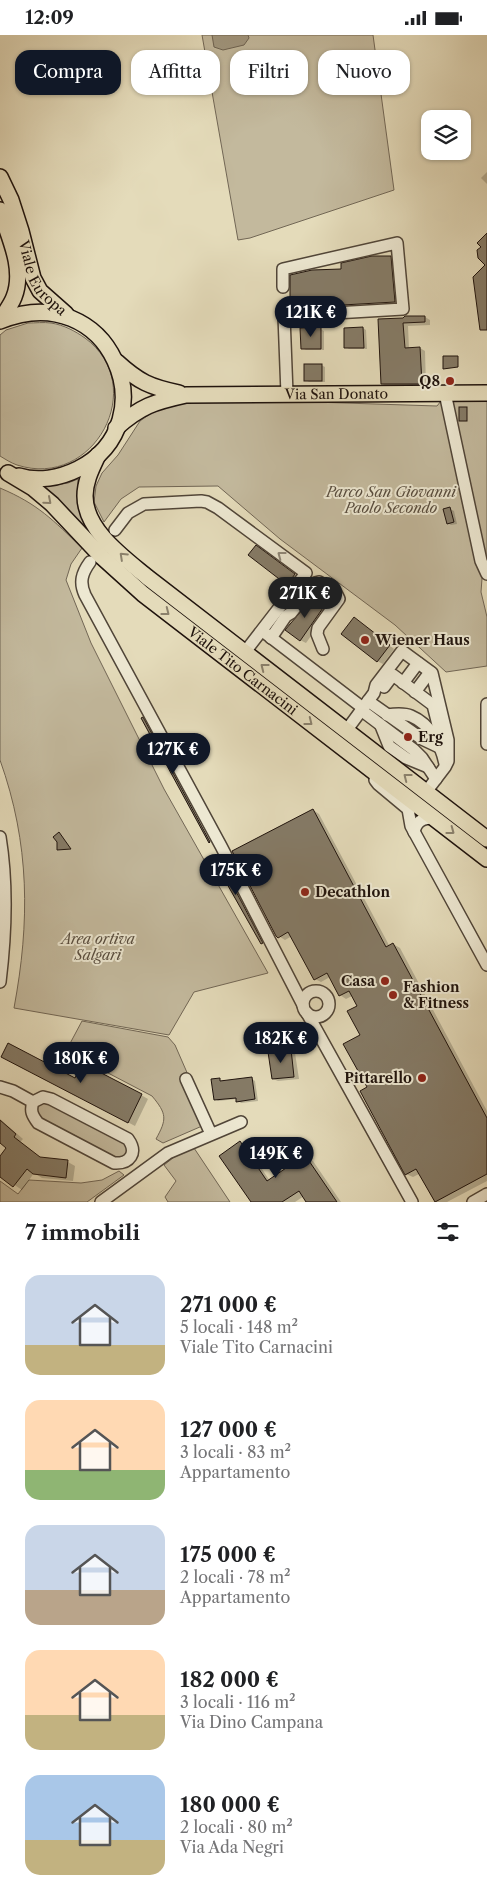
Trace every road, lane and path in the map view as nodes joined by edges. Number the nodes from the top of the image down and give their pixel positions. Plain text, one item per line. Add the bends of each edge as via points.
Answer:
1 (0, 177) edge
2 (0, 210) edge
3 (283, 287) dead end
4 (71, 318) junction
5 (0, 321) edge
6 (115, 360) junction
7 (445, 393) junction
8 (487, 393) edge
9 (287, 394) junction
10 (186, 395) junction
11 (116, 428) junction
12 (98, 455) junction
13 (4, 471) edge
14 (115, 530) dead end
15 (90, 562) dead end
16 (487, 574) edge
17 (266, 634) junction
18 (323, 649) dead end
19 (245, 652) junction
20 (418, 663) junction
21 (430, 672) junction
22 (403, 683) junction
23 (415, 692) junction
24 (367, 703) junction
25 (487, 703) edge
26 (383, 720) junction
27 (346, 731) junction
28 (433, 735) junction
29 (487, 744) edge
30 (441, 748) junction
31 (368, 767) junction
32 (446, 767) junction
33 (436, 779) junction
34 (426, 793) junction
35 (433, 817) junction
36 (414, 832) junction
37 (0, 837) edge
38 (487, 839) edge
39 (487, 859) edge
40 (487, 965) edge
41 (0, 982) edge
42 (186, 1079) dead end
43 (0, 1087) edge
44 (33, 1102) junction
45 (241, 1121) dead end
46 (211, 1134) junction
47 (487, 1194) edge
48 (101, 1202) edge
49 (412, 1202) edge
50 (472, 1202) edge

1 - 4 main road, Viale Europa via 11,200 33,278 40,291
2 - 5 main road, Viale Europa via 15,254 18,280 14,298
3 - 9 street via 283,269 397,243 403,309 284,316
4 - 5 main road via 33,312
4 - 6 main road via 97,335
6 - 10 main road, Via San Donato via 155,388
6 - 11 main road via 122,389
7 - 8 main road, Via San Donato
7 - 9 main road, Via San Donato
7 - 16 street via 481,561
9 - 10 main road, Via San Donato
10 - 11 main road, Via San Donato via 141,408
11 - 12 main road
12 - 13 main road via 78,469 54,477 37,479
19 -> 12 main road, Viale Tito Carnacini via 135,567 93,523 85,497 86,483
13 -> 31 main road, Viale Tito Carnacini via 52,504 102,557 143,594
17 -> 14 street via 306,573 213,505 201,501 144,504 128,513
15 - 49 street via 82,576 85,595 305,1009
17 - 18 street via 292,613 319,582 336,593 339,599 318,628
17 - 19 street
17 - 24 street
27 -> 19 main road, Viale Tito Carnacini
20 - 21 street
20 - 22 street
20 - 24 street via 402,651 376,685
21 - 23 street
21 - 32 street via 448,740 450,753
22 - 23 street
22 - 24 street via 393,675
23 - 28 street via 433,705 439,729
24 - 26 street
24 - 27 street
25 - 29 street
26 - 28 street via 398,714 410,716
26 - 30 street
26 - 33 street via 389,746 406,759 428,767
34 -> 27 main road, Viale Tito Carnacini
28 - 30 street
30 - 32 street
31 - 35 main road, Viale Tito Carnacini
31 - 36 street via 378,784 408,809
32 - 33 street
33 - 34 street
34 - 38 main road, Viale Tito Carnacini
35 - 36 street via 418,822
35 -> 39 main road, Viale Tito Carnacini
36 - 40 street
37 - 41 street via 6,916
42 - 46 street
43 - 44 street
44 - 44 street via 32,1115 38,1123 114,1163 129,1159 133,1146 128,1139 51,1099 43,1097
45 - 46 street
46 - 48 street via 168,1153
47 - 50 street

